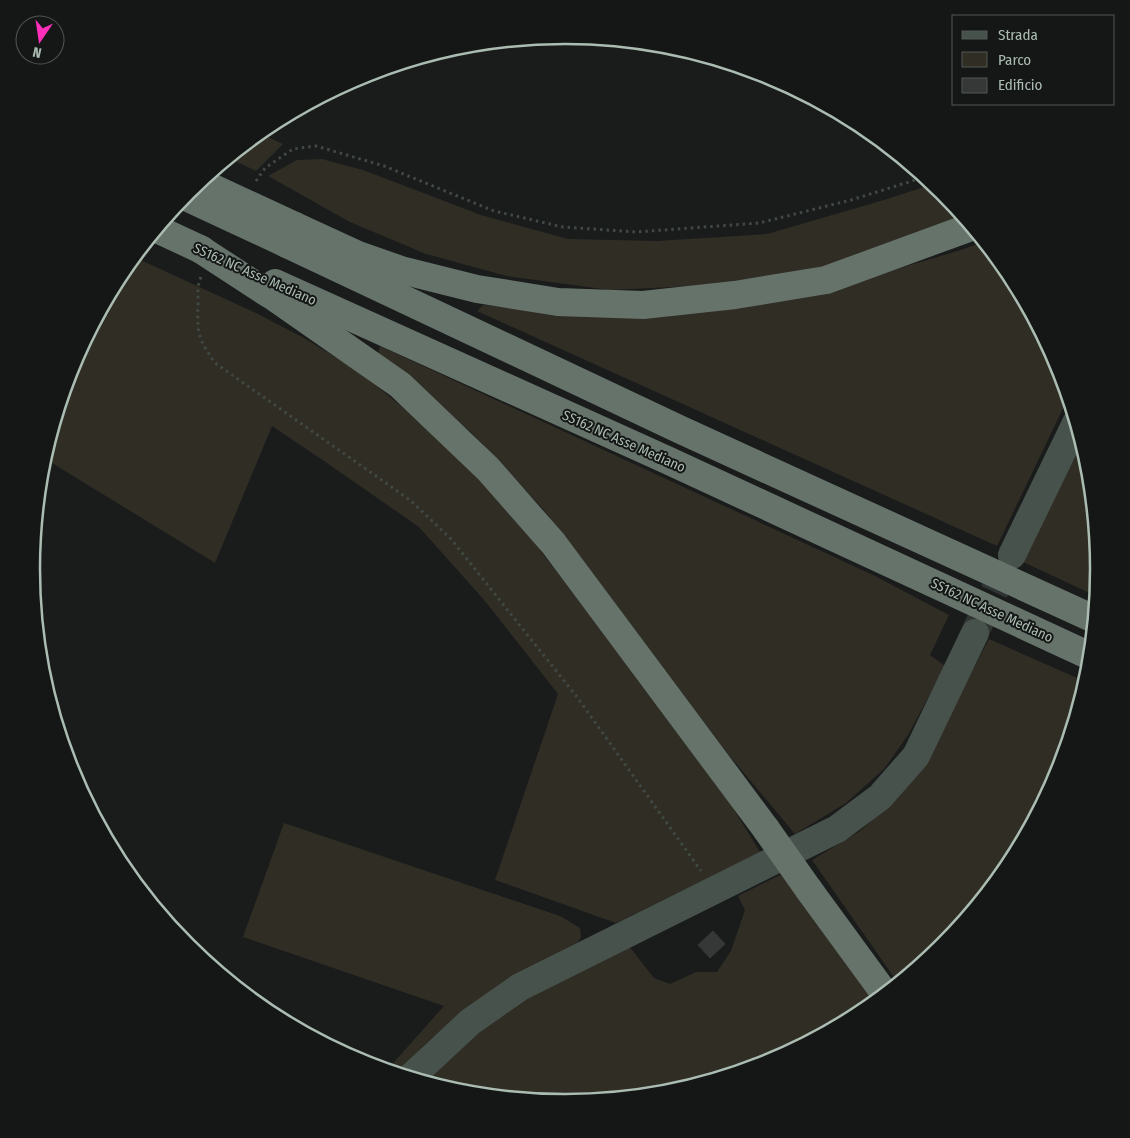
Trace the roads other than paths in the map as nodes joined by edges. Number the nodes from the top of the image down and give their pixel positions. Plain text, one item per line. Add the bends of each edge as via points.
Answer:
1 (207, 186) edge
2 (193, 199) edge
3 (965, 229) edge
4 (163, 232) edge
5 (291, 235) junction
6 (272, 288) junction
7 (1072, 432) edge
8 (1012, 555) tunnel mouth
9 (1088, 616) edge
10 (975, 633) tunnel mouth
11 (1083, 653) edge
12 (881, 989) edge
13 (416, 1072) edge

1 - 5 highway, bridge
2 - 5 highway, bridge
3 - 5 highway via 826,280 644,305 558,302 477,289 401,270
4 - 6 highway, SS162 NC Asse Mediano, bridge
5 - 9 highway via 681,430
6 - 11 highway, SS162 NC Asse Mediano via 667,460
6 - 12 highway, bridge via 400,385 488,469 553,543 766,828
7 - 8 street
10 - 13 street via 916,756 880,797 837,829 520,987 470,1022

